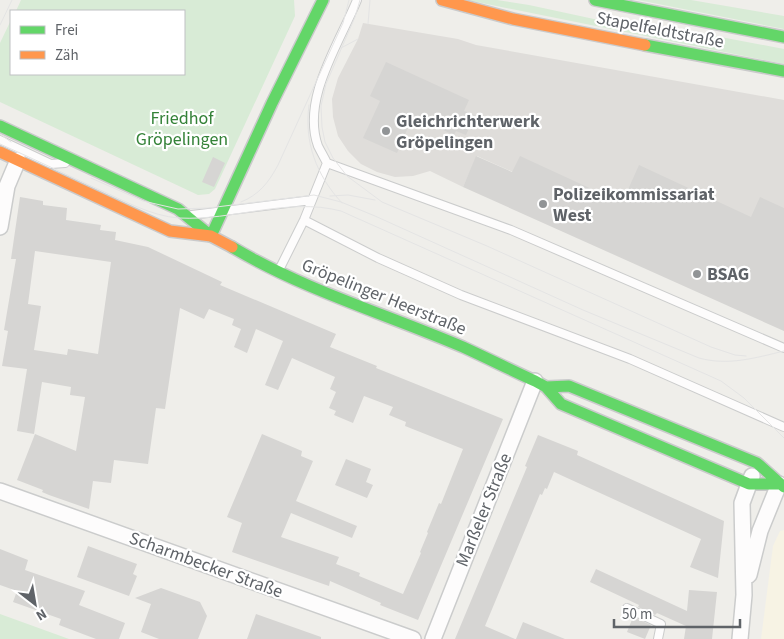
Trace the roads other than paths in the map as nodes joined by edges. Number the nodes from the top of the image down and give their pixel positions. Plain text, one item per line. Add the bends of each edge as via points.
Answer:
1 (323, 0) edge
2 (357, 0) edge
3 (442, 0) edge
4 (595, 0) edge
5 (784, 37) edge
6 (784, 71) edge
7 (0, 126) edge
8 (0, 140) edge
9 (0, 152) edge
10 (18, 160) junction
11 (77, 162) junction
12 (327, 163) junction
13 (312, 200) junction
14 (223, 211) junction
15 (187, 216) junction
16 (304, 220) junction
17 (0, 223) edge
18 (211, 236) junction
19 (278, 271) junction
20 (784, 348) edge
21 (541, 384) junction
22 (784, 427) edge
23 (757, 463) junction
24 (749, 484) junction
25 (781, 486) edge
26 (0, 491) edge
27 (744, 596) junction
28 (627, 608) dead end
29 (413, 639) edge
30 (432, 639) edge
31 (658, 639) edge
32 (740, 639) edge

1 - 14 main road
2 - 12 lane via 316,96 314,119 318,145
3 - 6 main road, Stapelfeldtstraße via 513,19
4 - 5 main road, Stapelfeldtstraße
7 - 11 main road, Gröpelinger Heerstraße
8 - 11 lane via 51,164
9 - 10 main road, Gröpelinger Heerstraße
10 - 17 street via 7,186
10 - 18 main road, Gröpelinger Heerstraße via 170,231
11 - 15 main road, Gröpelinger Heerstraße
12 - 13 lane
12 - 20 lane via 511,230
13 - 14 lane
13 - 16 lane
14 - 15 lane
14 - 18 main road
15 - 18 main road, Gröpelinger Heerstraße
16 - 19 lane
16 - 22 lane via 461,295 630,359
18 - 19 main road, Gröpelinger Heerstraße
19 - 21 main road, Gröpelinger Heerstraße via 462,347
21 - 23 main road, Gröpelinger Heerstraße via 569,386
21 - 24 main road, Gröpelinger Heerstraße via 561,404
21 - 30 street, Marßeler Straße
23 - 24 street
23 - 25 main road, Gröpelinger Heerstraße
24 - 25 main road, Gröpelinger Heerstraße
24 - 27 street via 742,502
25 - 27 street via 760,531
26 - 29 street, Scharmbecker Straße
27 - 32 street
28 - 31 lane via 661,624

